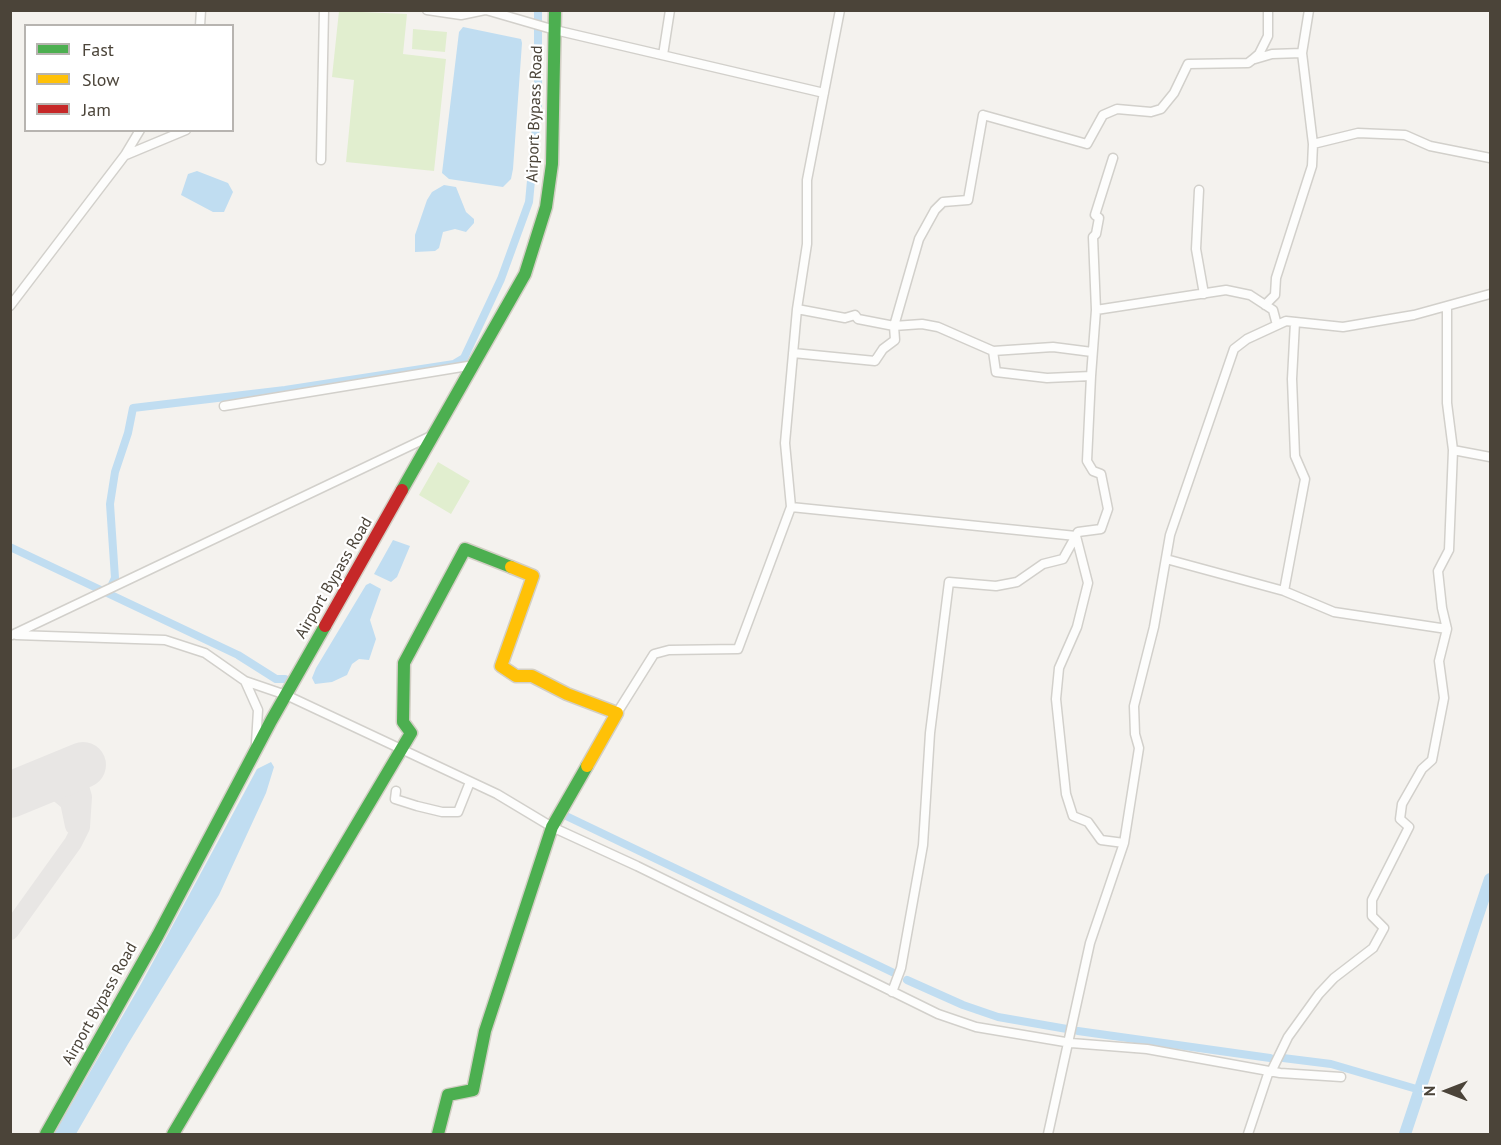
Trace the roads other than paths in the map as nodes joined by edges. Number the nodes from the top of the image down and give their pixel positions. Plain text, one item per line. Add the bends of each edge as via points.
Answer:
1 (324, 10) edge
2 (427, 10) edge
3 (485, 10) edge
4 (555, 10) edge
5 (670, 10) edge
6 (840, 10) edge
7 (1268, 10) edge
8 (1309, 10) edge
9 (555, 30) junction
10 (1302, 53) junction
11 (663, 55) junction
12 (1252, 60) junction
13 (824, 93) junction
14 (139, 132) edge
15 (181, 132) edge
16 (1313, 144) junction
17 (125, 155) junction
18 (1113, 158) dead end
19 (1491, 158) edge
20 (321, 160) dead end
21 (1199, 190) dead end
22 (1204, 294) junction
23 (1491, 294) edge
24 (1266, 305) junction
25 (10, 306) edge
26 (1448, 306) junction
27 (797, 309) junction
28 (1096, 310) junction
29 (1296, 322) junction
30 (1277, 325) junction
31 (894, 326) junction
32 (993, 351) junction
33 (1092, 351) junction
34 (793, 353) junction
35 (474, 365) junction
36 (1091, 376) junction
37 (224, 406) dead end
38 (437, 433) junction
39 (1453, 450) junction
40 (1491, 457) edge
41 (791, 507) junction
42 (1076, 536) junction
43 (1166, 559) junction
44 (1284, 591) junction
45 (1447, 629) junction
46 (11, 634) edge
47 (245, 681) junction
48 (286, 695) junction
49 (617, 712) junction
50 (402, 751) junction
51 (254, 754) junction
52 (470, 782) junction
53 (396, 791) dead end
54 (552, 827) junction
55 (1124, 843) junction
56 (892, 992) junction
57 (1071, 1043) junction
58 (1270, 1071) junction
59 (1341, 1077) dead end
60 (46, 1134) edge
61 (173, 1134) edge
62 (438, 1134) edge
63 (1048, 1134) edge
64 (1248, 1134) edge

1 - 20 street
2 - 3 street via 461,15
3 - 9 street
4 - 9 street, Airport Bypass Road
5 - 11 street
6 - 13 street
7 - 12 street via 1268,36
8 - 10 street
9 - 11 street
9 - 35 street, Airport Bypass Road via 552,164 546,207 525,274
10 - 12 street via 1272,54
10 - 16 street
11 - 13 street
12 - 31 street via 1188,64 1161,109 1117,109 1103,115 1087,144 983,115 968,200 943,202 935,210 919,239
13 - 27 street via 807,180 807,244
14 - 17 street
15 - 17 street
16 - 19 street via 1358,133 1405,135 1430,146
16 - 24 street via 1312,166 1276,278 1275,295
17 - 25 street
18 - 28 street via 1095,215 1099,218 1093,237
21 - 22 street via 1196,249
22 - 24 street via 1226,290 1250,295
22 - 28 street
23 - 26 street
24 - 30 street via 1273,310
26 - 29 street via 1343,327
26 - 39 street via 1447,403
27 - 31 street via 844,318 855,315 858,320
27 - 34 street
28 - 33 street
29 - 30 street
29 - 44 street via 1292,378 1295,456 1305,479
30 - 43 street via 1234,350 1170,535
31 - 32 street via 938,327
31 - 34 street via 895,340 874,361
32 - 33 street
32 - 36 street via 996,372 1047,378
33 - 36 street
34 - 41 street via 785,444
35 - 37 street
35 - 38 street, Airport Bypass Road
36 - 42 street via 1087,461 1093,471 1101,474 1108,509 1101,529 1078,532
38 - 46 street
38 - 48 street, Airport Bypass Road
39 - 40 street
39 - 45 street via 1449,550 1438,571
41 - 42 street
41 - 49 street via 738,649 669,650 654,654
42 - 55 street via 1088,583 1077,627 1059,668 1056,699 1066,794 1073,816 1088,822 1101,840
42 - 56 street via 1063,559 1043,564 1017,582 996,586 949,582 930,733 923,845 901,968
43 - 44 street
43 - 55 street via 1134,706 1139,748
44 - 45 street via 1334,612
45 - 58 street via 1439,661 1444,698 1432,760 1422,769 1402,804 1400,819 1409,827 1372,900 1372,916 1384,928 1373,948 1319,994
46 - 47 street via 179,642 205,653
47 - 48 street
47 - 51 street via 258,710
48 - 50 street
48 - 51 street, Airport Bypass Road
49 - 50 street via 532,676 516,676 501,666 533,576 465,549 404,663 403,722 411,733
49 - 54 street
50 - 52 street
50 - 61 street
51 - 60 street, Airport Bypass Road
52 - 53 street via 458,812 442,812 395,799
52 - 54 street
54 - 56 street
54 - 62 street via 485,1031 473,1090 447,1095
55 - 57 street via 1090,943
56 - 57 street via 976,1027
57 - 58 street via 1146,1049
57 - 63 street via 1062,1066
58 - 59 street
58 - 64 street

